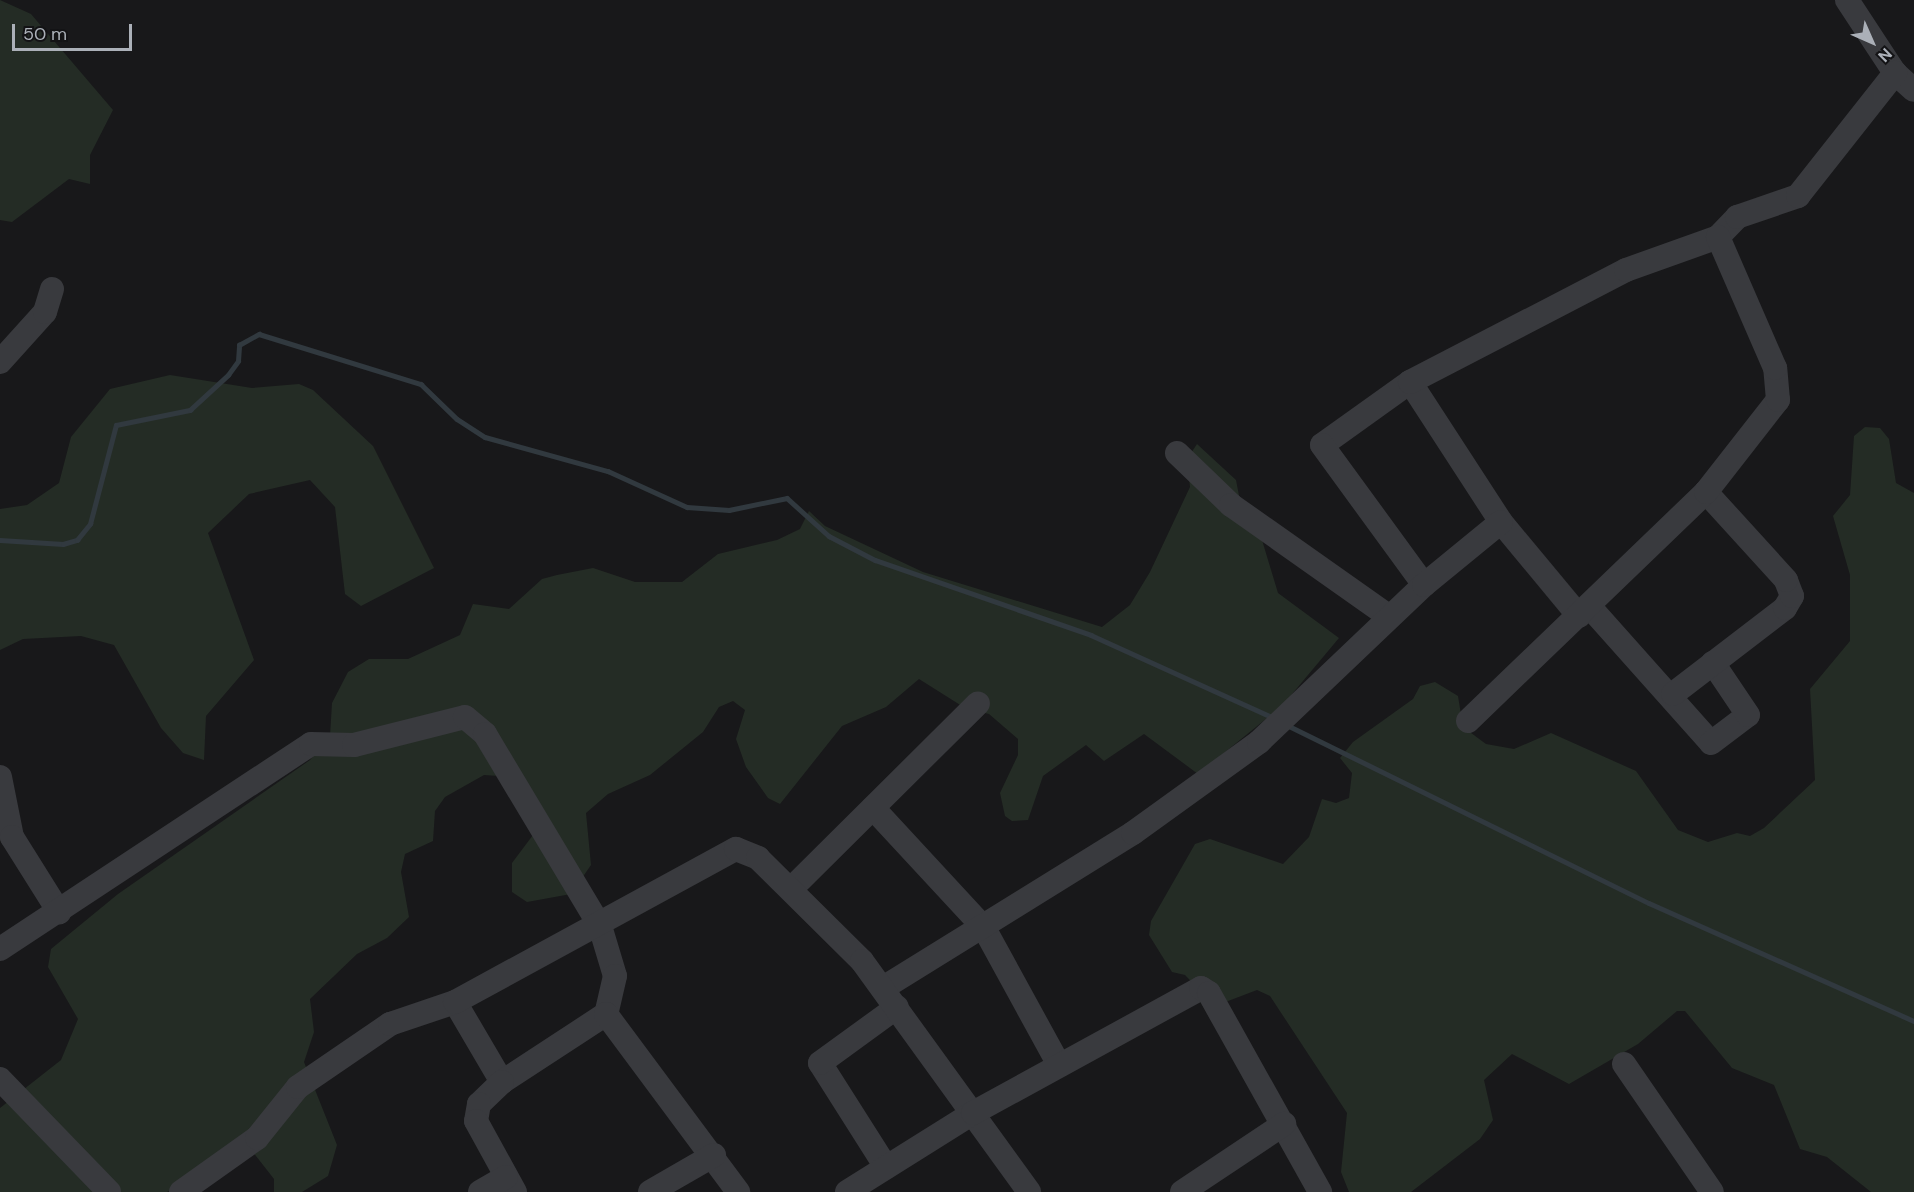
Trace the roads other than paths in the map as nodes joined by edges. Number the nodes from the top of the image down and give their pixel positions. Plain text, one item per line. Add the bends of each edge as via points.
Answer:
1 (1847, 0) edge
2 (1896, 72) junction
3 (1914, 90) edge
4 (1718, 237) junction
5 (52, 289) dead end
6 (0, 362) edge
7 (1410, 382) junction
8 (1177, 453) dead end
9 (1706, 492) junction
10 (1501, 522) junction
11 (1424, 585) junction
12 (1584, 611) junction
13 (1390, 616) junction
14 (1713, 663) junction
15 (1672, 694) junction
16 (978, 703) dead end
17 (1468, 721) dead end
18 (0, 777) edge
19 (873, 808) junction
20 (792, 888) junction
21 (59, 912) junction
22 (600, 926) junction
23 (984, 928) junction
24 (0, 949) edge
25 (890, 997) junction
26 (455, 1002) junction
27 (606, 1014) junction
28 (1624, 1064) dead end
29 (1059, 1065) junction
30 (0, 1080) edge
31 (502, 1082) junction
32 (973, 1113) junction
33 (1284, 1124) junction
34 (714, 1155) junction
35 (886, 1167) junction
36 (511, 1184) edge
37 (109, 1192) edge
38 (181, 1192) edge
39 (480, 1192) edge
40 (650, 1192) edge
41 (738, 1192) edge
42 (847, 1192) edge
43 (1029, 1192) edge
44 (1182, 1192) edge
45 (1320, 1192) edge
46 (1712, 1192) edge

1 - 2 street
2 - 3 street
2 - 4 street via 1798,196 1737,218
4 - 7 street via 1626,270
4 - 9 street via 1781,387 1771,414
5 - 6 street via 45,312
7 - 10 street
7 - 11 street via 1322,443
8 - 13 street via 1231,505
9 - 12 street
9 - 14 street via 1786,579 1791,596 1785,608
10 - 11 street
10 - 12 street
11 - 13 street
12 - 15 street
12 - 17 street
13 - 23 street via 1299,708 1259,742 1132,833
14 - 15 street
14 - 15 street via 1747,711 1745,722 1707,742
16 - 19 street
18 - 21 street via 12,837
19 - 20 street
19 - 23 street
20 - 22 street via 758,858 736,849 665,884
20 - 25 street
21 - 22 street via 311,744 354,745 465,717 484,734
21 - 24 street
22 - 26 street
22 - 27 street via 615,976
23 - 25 street
23 - 29 street
25 - 32 street
25 - 35 street via 820,1063
26 - 31 street
26 - 38 street via 390,1024 311,1076 257,1138
27 - 31 street
27 - 34 street
28 - 46 street
29 - 32 street
29 - 33 street via 1203,988
30 - 37 street
31 - 36 street via 475,1113
32 - 35 street
32 - 43 street
33 - 44 street
33 - 45 street
34 - 40 street
34 - 41 street
35 - 42 street
36 - 39 street

